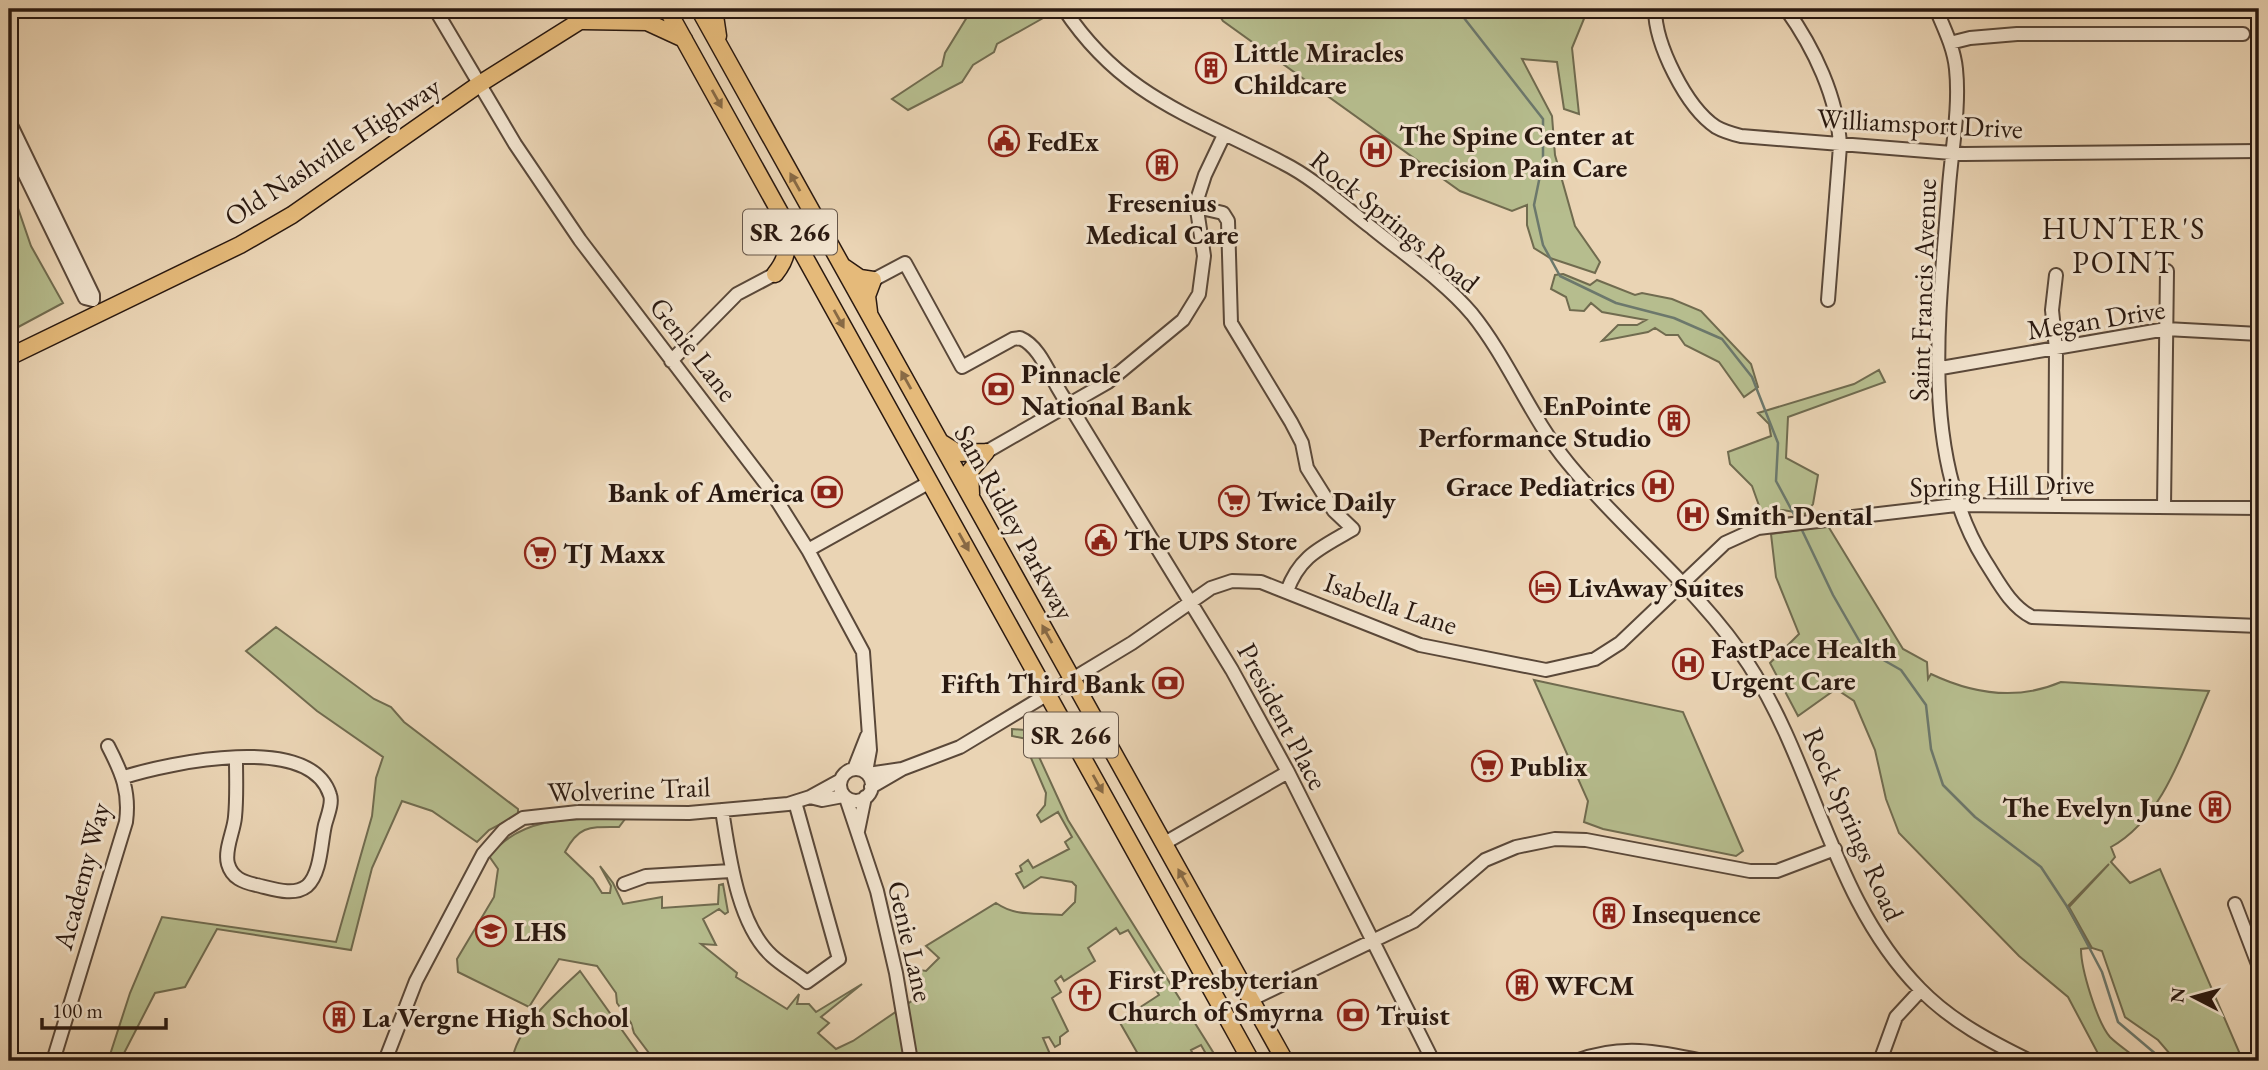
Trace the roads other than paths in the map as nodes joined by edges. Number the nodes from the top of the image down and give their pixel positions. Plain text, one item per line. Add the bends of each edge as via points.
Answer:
1 (435, 9) edge
2 (599, 9) edge
3 (667, 9) edge
4 (699, 9) edge
5 (714, 9) edge
6 (1064, 9) edge
7 (1655, 9) edge
8 (1786, 9) edge
9 (1936, 9) edge
10 (585, 15) edge
11 (2243, 33) dead end
12 (684, 39) junction
13 (1950, 43) junction
14 (719, 46) junction
15 (478, 85) junction
16 (9, 121) edge
17 (1224, 135) junction
18 (9, 142) edge
19 (1840, 146) junction
20 (2259, 151) edge
21 (1952, 153) junction
22 (771, 196) junction
23 (1197, 207) junction
24 (840, 263) junction
25 (2167, 271) dead end
26 (775, 274) junction
27 (2056, 275) dead end
28 (816, 278) junction
29 (873, 280) junction
30 (1828, 300) dead end
31 (870, 316) junction
32 (2166, 329) junction
33 (2259, 334) edge
34 (2056, 349) junction
35 (9, 357) edge
36 (671, 360) junction
37 (1941, 368) junction
38 (1070, 406) junction
39 (939, 440) junction
40 (986, 453) junction
41 (930, 482) junction
42 (972, 500) junction
43 (1956, 505) junction
44 (2056, 506) junction
45 (2164, 507) junction
46 (2259, 508) edge
47 (808, 550) junction
48 (1682, 584) junction
49 (1287, 591) junction
50 (1191, 601) junction
51 (2259, 626) edge
52 (1072, 678) junction
53 (1047, 693) junction
54 (108, 746) dead end
55 (236, 759) junction
56 (1289, 772) junction
57 (124, 777) junction
58 (841, 780) junction
59 (865, 780) junction
60 (810, 797) junction
61 (845, 797) junction
62 (795, 802) junction
63 (722, 810) junction
64 (858, 832) junction
65 (1163, 844) junction
66 (1835, 849) junction
67 (731, 871) junction
68 (624, 884) dead end
69 (2235, 904) dead end
70 (2254, 938) edge
71 (1374, 940) junction
72 (2259, 967) edge
73 (1921, 990) junction
74 (1250, 1000) junction
75 (53, 1061) edge
76 (385, 1061) edge
77 (911, 1061) edge
78 (1251, 1061) edge
79 (1285, 1061) edge
80 (1433, 1061) edge
81 (1576, 1061) edge
82 (1703, 1061) edge
83 (1881, 1061) edge
84 (2030, 1061) edge

1 - 15 street, Genie Lane
2 - 10 main road, Old Nashville Highway
3 - 12 main road, Sam Ridley Parkway / SR 266
4 - 14 main road, Sam Ridley Parkway / SR 266
5 - 14 main road
6 - 17 street, Rock Springs Road via 1105,60 1135,86
7 - 19 street, Williamsport Drive via 1665,54 1691,99 1716,127 1741,136
8 - 19 street via 1835,104
9 - 13 street, Saint Francis Avenue
10 - 12 main road via 646,22
10 - 15 main road, Old Nashville Highway
11 - 13 street via 2017,34
12 -> 22 main road, Sam Ridley Parkway / SR 266
13 - 21 street, Saint Francis Avenue via 1957,81
24 -> 14 main road, Sam Ridley Parkway / SR 266
15 - 35 main road, Old Nashville Highway via 240,246
15 - 36 street, Genie Lane via 580,240
16 - 18 street via 93,300 85,299
17 - 23 street via 1205,174
17 - 48 street, Rock Springs Road via 1310,180 1452,294 1492,341 1564,459
19 - 21 street, Williamsport Drive
19 - 30 street
20 - 21 street, Williamsport Drive
21 - 37 street, Saint Francis Avenue via 1940,307
22 - 26 main road via 786,237 787,256
22 - 28 main road, Sam Ridley Parkway / SR 266
23 - 38 street via 1204,256 1199,294 1183,320 1108,382
23 - 49 street via 1223,213 1228,221 1231,323 1291,422 1307,468 1334,511 1353,529 1305,558 1296,567
24 - 29 main road via 855,276
24 - 31 main road, Sam Ridley Parkway / SR 266
25 - 32 street
26 - 28 main road via 798,269
26 - 36 street via 737,294
27 - 34 street via 2052,310
28 -> 41 main road, Sam Ridley Parkway / SR 266
29 - 31 main road via 867,296
29 - 38 street via 905,263 962,367 1013,339 1028,341
39 -> 31 main road, Sam Ridley Parkway / SR 266
32 - 33 street, Megan Drive
32 - 34 street, Megan Drive
32 - 45 street
34 - 37 street, Megan Drive
34 - 44 street
36 - 47 street, Genie Lane via 769,488
37 - 43 street, Saint Francis Avenue via 1944,455
38 - 40 street
38 - 50 street, President Place
39 - 40 main road via 958,453
39 - 42 main road, Sam Ridley Parkway / SR 266
40 - 42 main road via 970,471
41 - 47 street
41 -> 53 main road, Sam Ridley Parkway / SR 266
52 -> 42 main road, Sam Ridley Parkway / SR 266
43 - 44 street, Spring Hill Drive
43 - 48 street, Spring Hill Drive via 1758,528 1725,543
43 - 51 street, Saint Francis Avenue via 2002,589 2032,617
44 - 45 street, Spring Hill Drive
45 - 46 street, Spring Hill Drive
47 - 59 street, Genie Lane via 863,652 870,750
48 - 49 street, Isabella Lane via 1620,643 1595,659 1546,670 1420,645
48 - 66 street, Rock Springs Road via 1718,623 1769,698
49 - 50 street, Isabella Lane via 1261,582 1232,581
50 - 52 street, Isabella Lane
50 - 56 street, President Place
52 - 53 street, Isabella Lane
52 - 65 main road, Sam Ridley Parkway / SR 266
53 - 59 street via 960,747
53 -> 78 main road, Sam Ridley Parkway / SR 266
54 - 57 street, Academy Way
55 - 55 street via 287,759 324,783 331,797 315,873 307,885 284,891 243,882 233,875 227,862 235,818
55 - 57 street via 192,760
56 - 65 street
56 - 71 street, President Place
57 - 75 street, Academy Way via 126,822
58 - 59 street, Wolverine Trail
58 - 60 street, Wolverine Trail
58 - 61 street, Genie Lane
59 - 61 street, Wolverine Trail via 856,800
59 - 64 street, Genie Lane
60 - 61 street, Wolverine Trail
60 - 62 street, Wolverine Trail
61 - 64 street, Genie Lane
62 - 63 street, Wolverine Trail
62 - 67 street via 839,959 807,982 771,955 753,929
63 - 67 street
63 - 76 street, Wolverine Trail via 578,812 523,818 504,830 483,854 416,981
64 - 77 street, Genie Lane via 896,973
74 -> 65 main road, Sam Ridley Parkway / SR 266
66 - 71 street via 1777,871 1750,871 1586,840 1555,839 1485,859 1414,921
66 - 73 street, Rock Springs Road via 1869,923
67 - 68 street via 646,876
69 - 70 street
70 - 72 street
71 - 74 street
71 - 80 street, President Place
73 - 83 street via 1896,1017
73 - 84 street, Rock Springs Road via 1979,1035
74 - 79 main road, Sam Ridley Parkway / SR 266
81 - 82 street via 1629,1048

